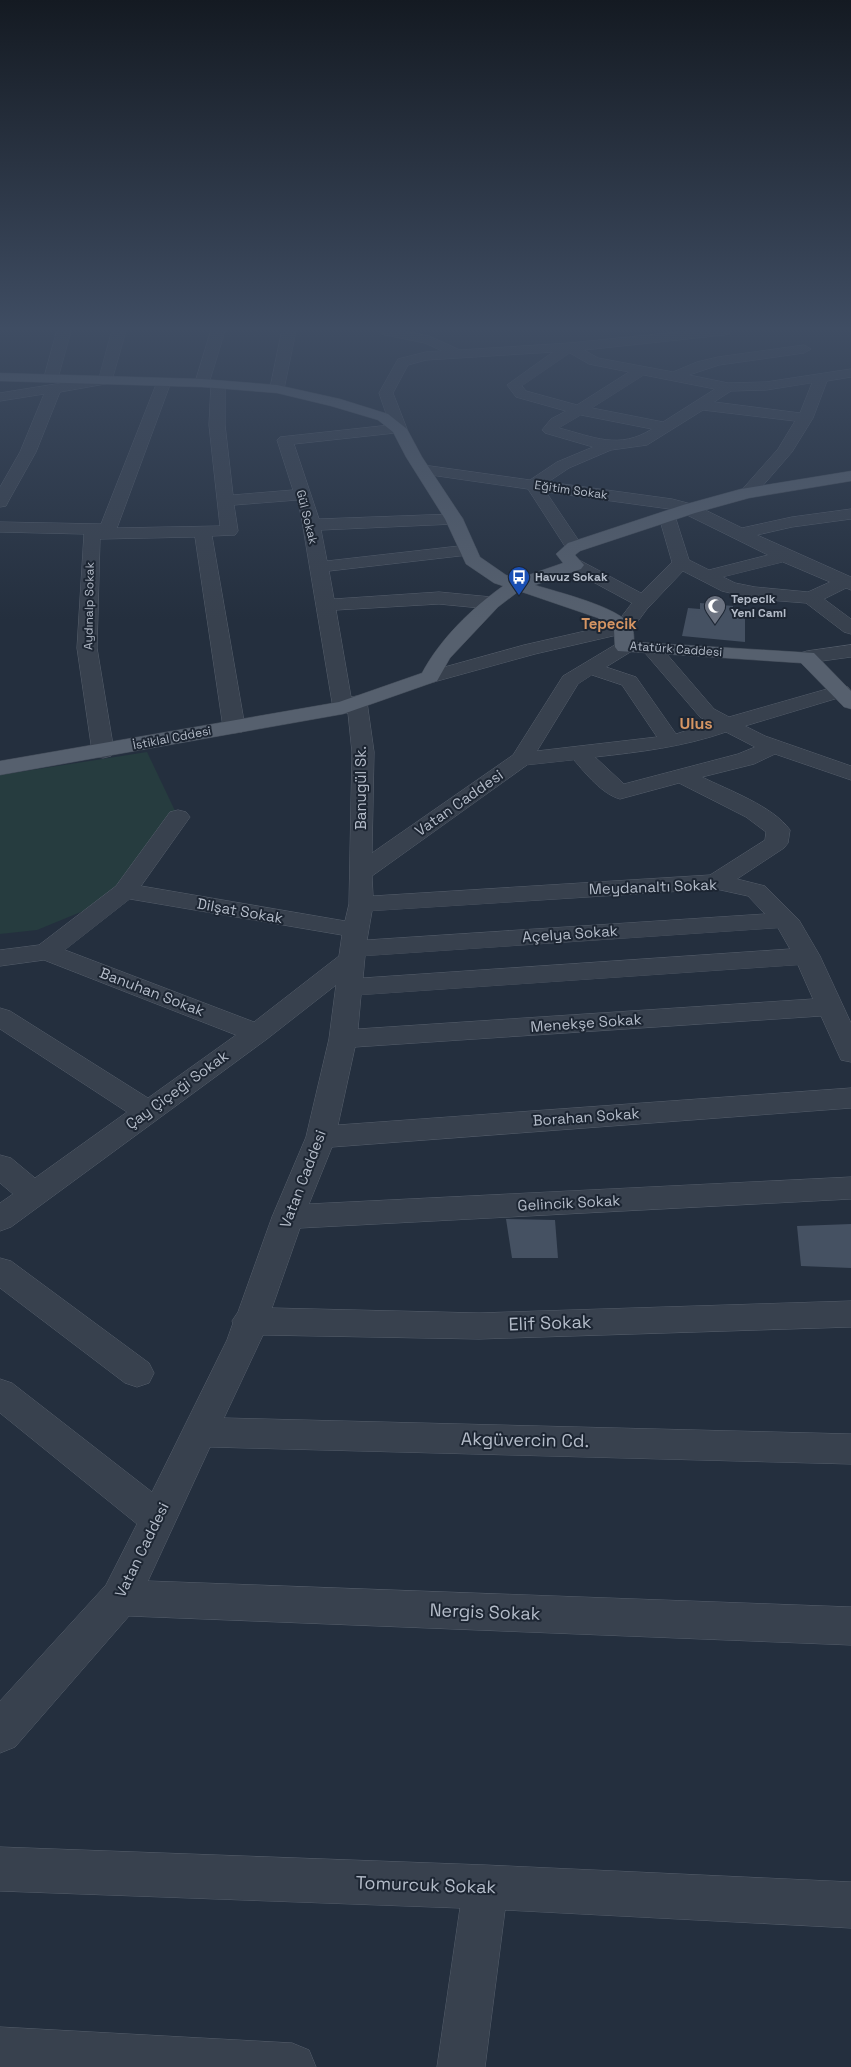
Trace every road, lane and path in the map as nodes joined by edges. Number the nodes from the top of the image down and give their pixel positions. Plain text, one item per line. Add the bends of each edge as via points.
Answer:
1 (37, 427) edge
2 (147, 427) edge
3 (217, 427) edge
4 (552, 427) edge
5 (667, 427) edge
6 (799, 427) edge
7 (399, 429) joint
8 (608, 446) junction
9 (423, 470) junction
10 (851, 476) edge
11 (533, 485) junction
12 (747, 493) junction
13 (303, 494) junction
14 (226, 501) junction
15 (0, 502) edge
16 (689, 509) junction
17 (851, 514) edge
18 (668, 518) junction
19 (454, 519) junction
20 (311, 525) junction
21 (0, 527) edge
22 (107, 531) junction
23 (203, 533) junction
24 (740, 534) junction
25 (468, 550) junction
26 (575, 556) junction
27 (784, 556) junction
28 (681, 563) junction
29 (319, 567) junction
30 (706, 576) junction
31 (849, 578) edge
32 (516, 585) junction
33 (811, 598) junction
34 (644, 602) junction
35 (491, 603) junction
36 (326, 605) junction
37 (851, 628) edge
38 (624, 638) junction
39 (652, 649) junction
40 (851, 651) edge
41 (807, 657) junction
42 (590, 668) junction
43 (430, 677) junction
44 (848, 698) edge
45 (350, 705) junction
46 (726, 725) junction
47 (234, 727) junction
48 (670, 741) junction
49 (774, 747) junction
50 (103, 751) junction
51 (580, 751) junction
52 (521, 759) junction
53 (0, 768) edge
54 (851, 773) edge
55 (682, 776) junction
56 (178, 817) dead end
57 (360, 873) junction
58 (716, 882) junction
59 (125, 891) junction
60 (361, 904) junction
61 (786, 920) junction
62 (354, 946) junction
63 (46, 952) junction
64 (807, 956) junction
65 (0, 958) edge
66 (349, 987) junction
67 (829, 1007) junction
68 (0, 1017) edge
69 (258, 1033) junction
70 (343, 1040) junction
71 (851, 1052) edge
72 (851, 1098) edge
73 (147, 1111) junction
74 (321, 1137) junction
75 (0, 1166) edge
76 (851, 1188) edge
77 (34, 1194) junction
78 (288, 1217) junction
79 (0, 1219) edge
80 (0, 1270) edge
81 (851, 1314) edge
82 (249, 1321) junction
83 (137, 1373) dead end
84 (0, 1393) edge
85 (200, 1432) junction
86 (851, 1449) edge
87 (157, 1518) junction
88 (120, 1598) junction
89 (851, 1626) edge
90 (0, 1732) edge
91 (0, 1869) edge
92 (485, 1887) junction
93 (851, 1905) edge
94 (0, 2051) edge
95 (292, 2067) edge
96 (461, 2067) edge

1 - 15 street via 28,452
2 - 22 street
3 - 14 street
4 - 8 street via 550,430
5 - 8 street via 642,442
6 - 12 street via 784,452
7 - 9 main road, Atatürk Caddesi
7 - 13 street, Gül Sokak via 285,440
8 - 11 street via 563,465
9 - 11 street, Eğitim Sokak
9 - 19 main road, Atatürk Caddesi
10 - 12 main road
11 - 16 street, Eğitim Sokak
11 - 26 street
12 - 16 main road
13 - 14 street
13 - 20 street, Gül Sokak
14 - 23 street via 229,532
16 - 18 main road
16 - 24 street, Eğitim Sokak
17 - 24 street via 792,522
18 - 26 main road
18 - 28 street
19 - 20 street
19 - 25 main road, Atatürk Caddesi
20 - 29 street, Gül Sokak
21 - 22 street
22 - 23 street
22 - 50 street, Aydınalp Sokak via 91,536 87,648
23 - 47 street
24 - 27 street, Eğitim Sokak
25 - 29 street
25 - 32 main road, Atatürk Caddesi via 472,560 485,570
26 - 32 main road
26 - 34 street via 599,580
27 - 30 street
27 - 31 street, Eğitim Sokak via 817,570
28 - 30 street
28 - 34 street
29 - 36 street, Gül Sokak
30 - 33 street via 747,591
31 - 33 street
32 - 35 main road
32 - 38 main road, Atatürk Caddesi via 605,614
33 - 37 street
34 - 38 street
35 - 36 street via 439,598
35 - 43 main road via 442,656
36 - 45 street, Gül Sokak
38 - 39 main road, Atatürk Caddesi
38 - 42 street, Vatan Caddesi
38 - 43 street via 531,649
39 - 41 main road, Atatürk Caddesi
39 - 46 street via 707,713
40 - 41 street
41 - 44 main road
42 - 48 street via 629,681
42 - 52 street, Vatan Caddesi via 570,680
43 - 45 main road, İstiklal Cddesi
44 - 46 street
45 - 47 main road, İstiklal Cddesi
45 - 57 street, Banugül Sk. via 363,752
46 - 48 street
46 - 49 street
47 - 50 main road, İstiklal Cddesi
48 - 51 street
49 - 54 street
49 - 55 street via 746,759
50 - 53 main road, İstiklal Cddesi
51 - 52 street
51 - 55 street via 593,769 620,792
52 - 57 street, Vatan Caddesi
55 - 58 street via 754,812 778,830 776,843
56 - 59 street
57 - 60 street, Vatan Caddesi
58 - 60 street, Meydanaltı Sokak
58 - 61 street, Meydanaltı Sokak via 756,891
59 - 62 street, Dilşat Sokak
59 - 63 street
60 - 62 street, Vatan Caddesi
61 - 62 street, Açelya Sokak
61 - 64 street, Meydanaltı Sokak
62 - 66 street, Vatan Caddesi
62 - 69 street, Çay Çiçeği Sokak
63 - 65 street
63 - 69 street, Banuhan Sokak
64 - 66 street
64 - 67 street, Meydanaltı Sokak
66 - 70 street, Vatan Caddesi
67 - 70 street, Menekşe Sokak
67 - 71 street, Meydanaltı Sokak
68 - 73 street
69 - 73 street, Çay Çiçeği Sokak
70 - 74 street, Vatan Caddesi
72 - 74 street, Borahan Sokak
73 - 77 street, Çay Çiçeği Sokak
74 - 78 street, Vatan Caddesi
75 - 77 street
76 - 78 street, Gelincik Sokak
77 - 79 street, Çay Çiçeği Sokak
78 - 82 street, Vatan Caddesi
80 - 83 street
81 - 82 street, Elif Sokak via 479,1326
82 - 85 street, Vatan Caddesi via 244,1340
84 - 87 street
85 - 86 street, Akgüvercin Cd.
85 - 87 street, Vatan Caddesi
87 - 88 street, Vatan Caddesi
88 - 89 street, Nergis Sokak
88 - 90 street, Vatan Caddesi
91 - 92 street, Tomurcuk Sokak
92 - 93 street, Tomurcuk Sokak
92 - 96 street
94 - 95 street

